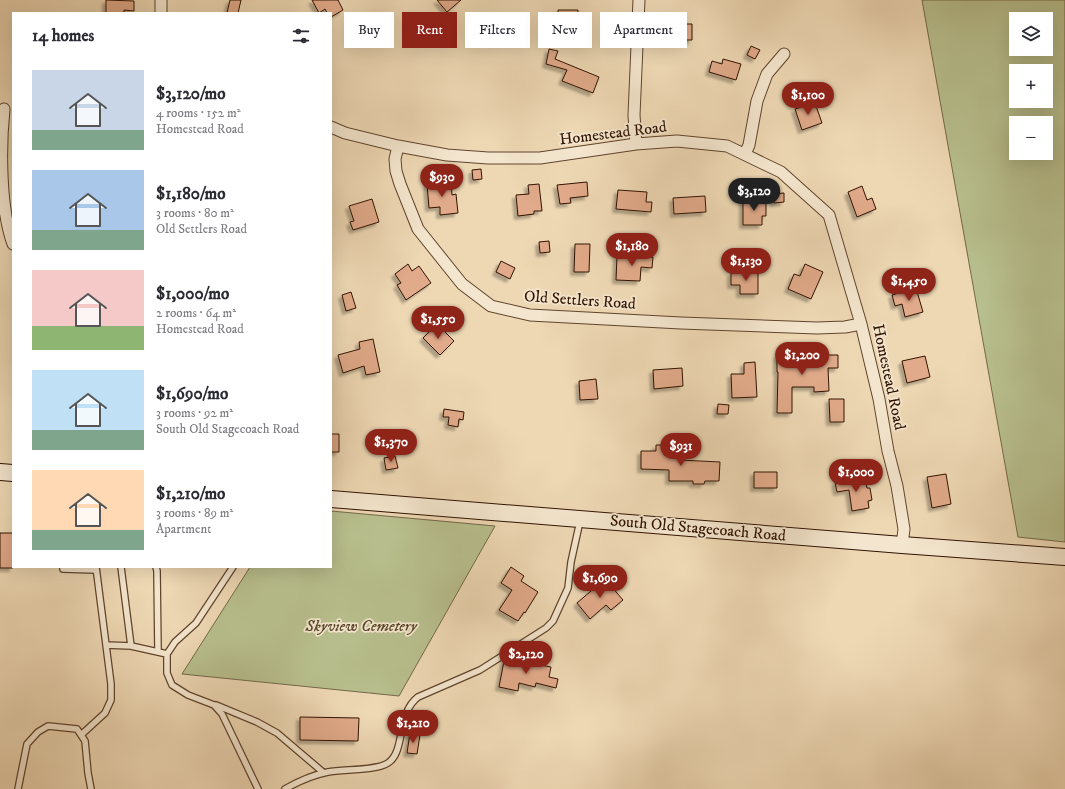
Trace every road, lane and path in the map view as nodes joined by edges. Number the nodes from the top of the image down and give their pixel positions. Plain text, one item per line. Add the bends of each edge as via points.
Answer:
1 (161, 0) edge
2 (639, 0) edge
3 (161, 12) edge
4 (784, 54) dead end
5 (6, 105) edge
6 (332, 127) edge
7 (636, 144) junction
8 (398, 146) junction
9 (745, 154) junction
10 (12, 242) edge
11 (861, 324) junction
12 (0, 472) edge
13 (12, 473) edge
14 (332, 499) edge
15 (581, 519) junction
16 (902, 545) junction
17 (1065, 557) edge
18 (63, 568) edge
19 (121, 568) edge
20 (156, 568) edge
21 (232, 568) edge
22 (96, 569) edge
23 (106, 645) junction
24 (131, 646) junction
25 (158, 652) junction
26 (167, 654) junction
27 (214, 704) junction
28 (81, 735) junction
29 (324, 773) junction
30 (18, 789) edge
31 (91, 789) edge
32 (258, 789) edge
33 (285, 789) edge

1 - 3 street
2 - 7 street via 634,116
4 - 9 street via 767,74 757,101
5 - 10 street via 2,186
6 - 8 street, Homestead Road
7 - 8 street, Homestead Road via 540,158 446,155
7 - 9 street, Homestead Road via 677,141 727,146
8 - 11 street, Old Settlers Road via 396,171 418,229 462,284 491,306 530,315 681,324 817,328
9 - 11 street, Homestead Road via 781,172 829,215
11 - 16 street, Homestead Road via 897,486 904,528
12 - 13 street
14 - 15 street, South Old Stagecoach Road
15 - 16 street, South Old Stagecoach Road
15 - 29 lane via 568,588 553,621 546,628 480,670 413,701 405,715 396,754 388,763
16 - 17 street, South Old Stagecoach Road
18 - 22 lane
19 - 24 lane
20 - 25 lane
21 - 26 lane via 196,623 175,642
22 - 23 lane
23 - 24 lane
23 - 28 lane via 111,700 105,714
24 - 25 lane
25 - 26 lane
26 - 27 lane via 167,673 172,685 188,695
27 - 29 lane via 277,733
27 - 32 lane via 222,714
28 - 30 lane via 77,729 48,726 38,732 27,744
28 - 31 lane via 85,740
29 - 33 lane via 300,780

